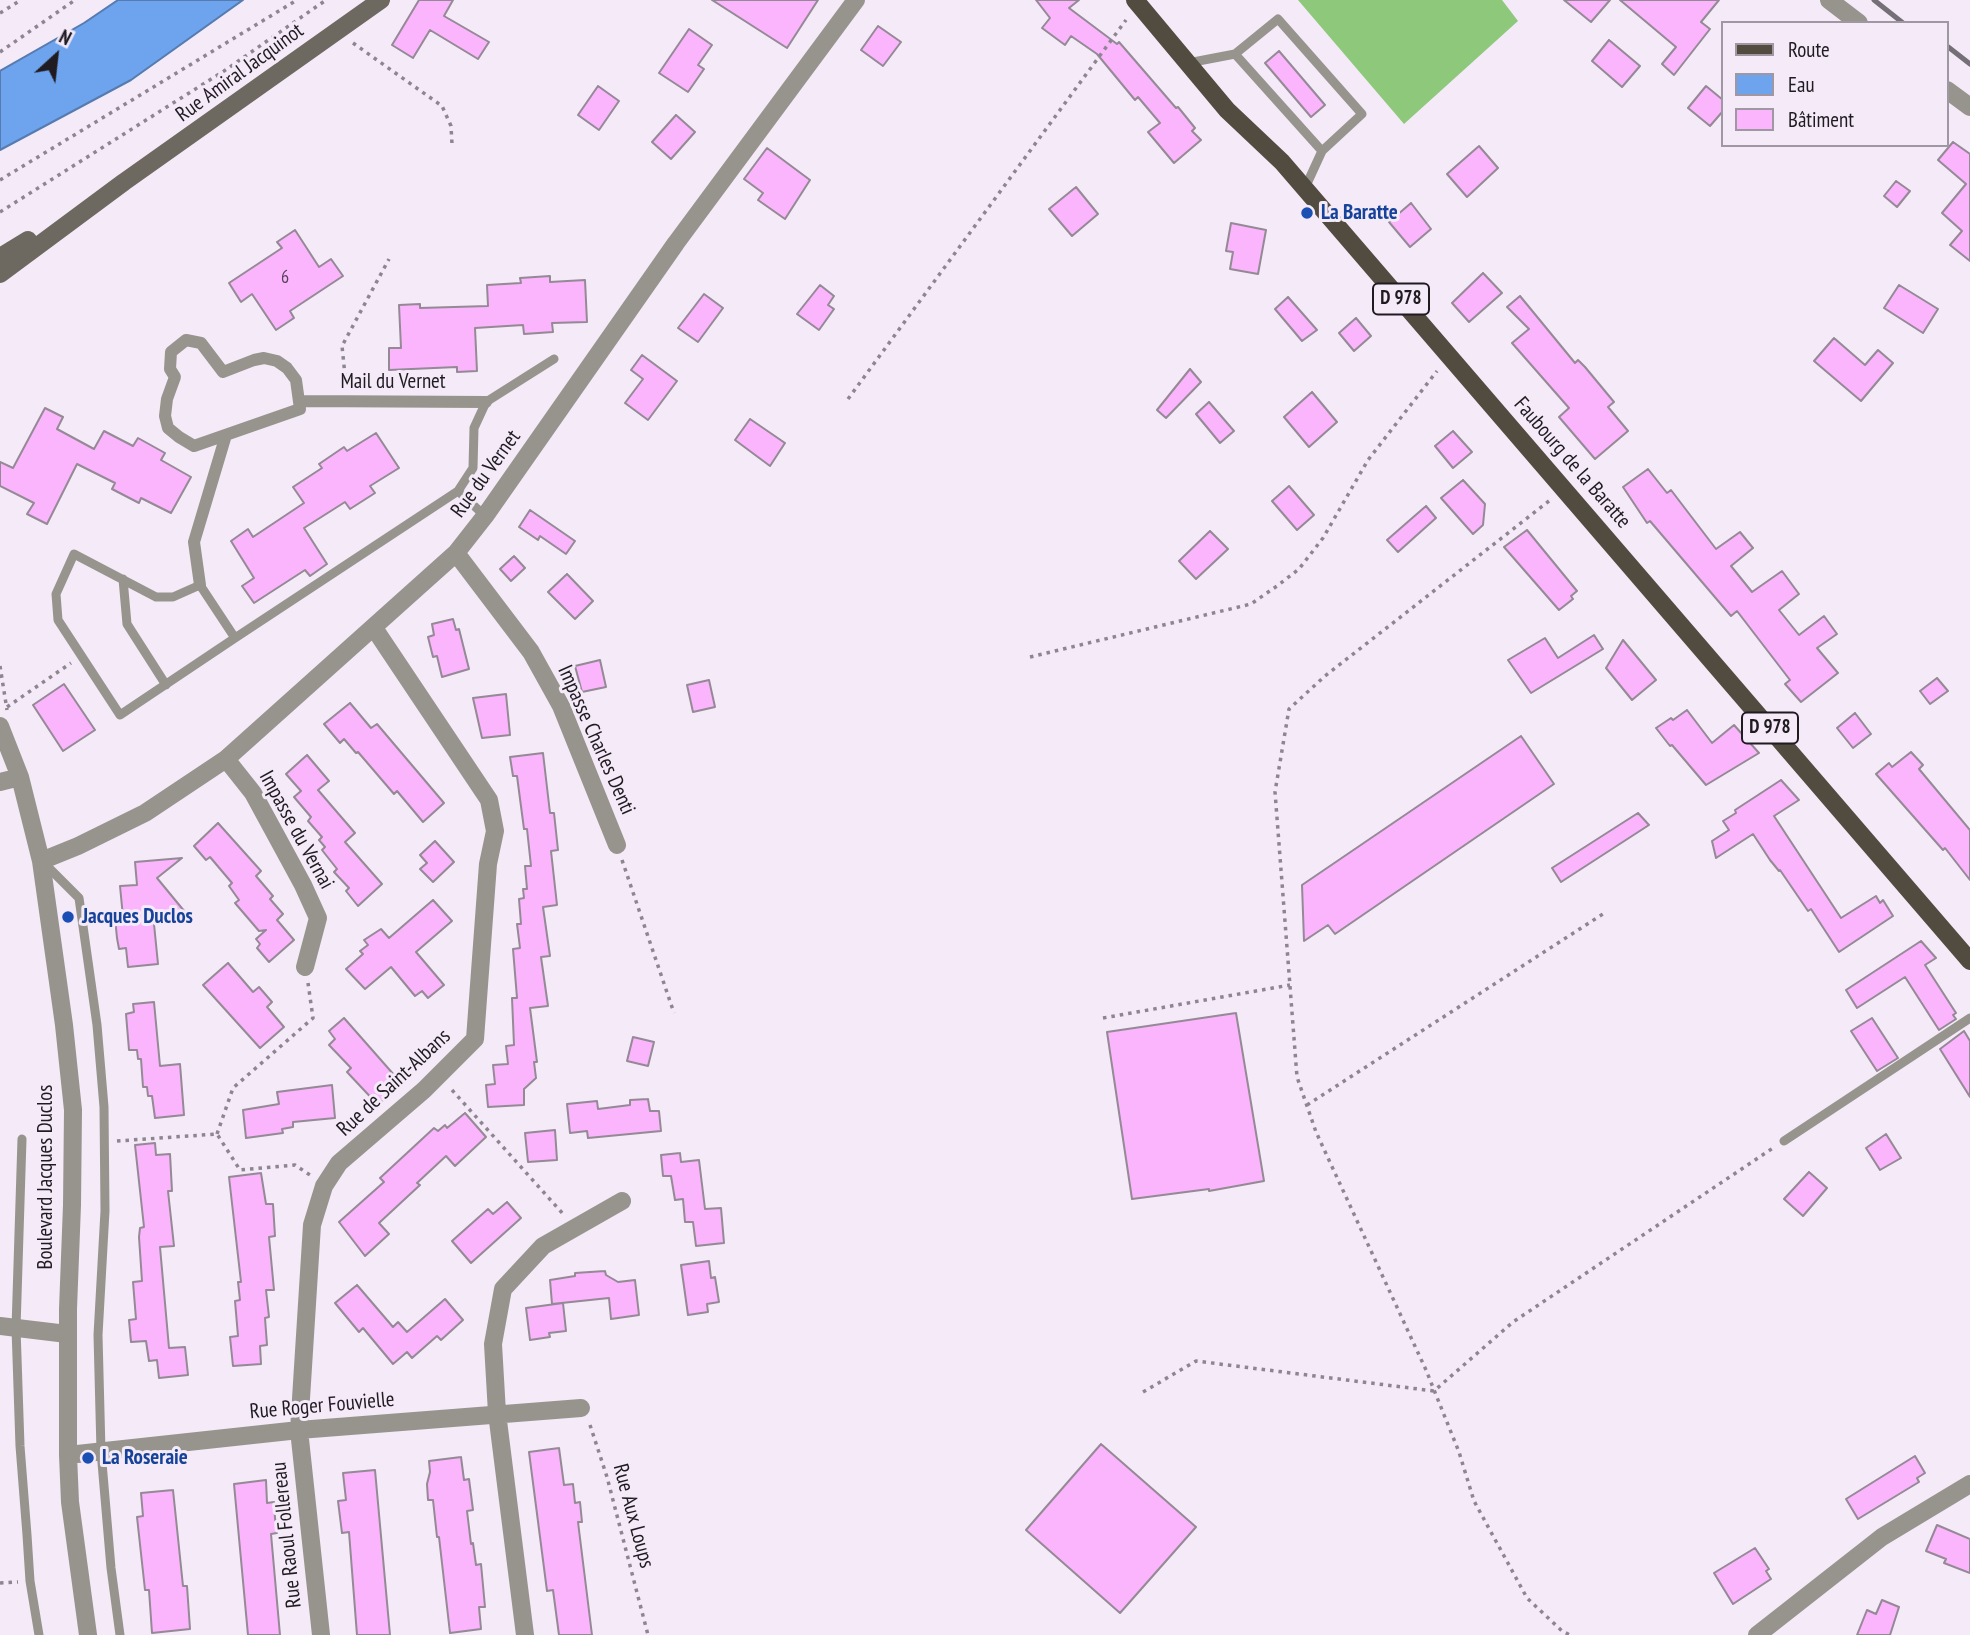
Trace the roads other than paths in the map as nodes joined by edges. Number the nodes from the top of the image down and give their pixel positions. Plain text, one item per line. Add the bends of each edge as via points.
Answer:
1 (381, 0) edge
2 (856, 0) edge
3 (1829, 0) edge
4 (1136, 2) edge
5 (1856, 21) edge
6 (1235, 54) junction
7 (1188, 63) junction
8 (1949, 91) edge
9 (1970, 107) edge
10 (1322, 151) junction
11 (124, 182) junction
12 (1305, 189) junction
13 (0, 257) edge
14 (0, 274) edge
15 (554, 359) dead end
16 (300, 401) junction
17 (486, 402) junction
18 (226, 435) junction
19 (458, 491) junction
20 (485, 516) junction
21 (456, 553) junction
22 (123, 579) junction
23 (200, 585) junction
24 (374, 628) junction
25 (235, 638) junction
26 (166, 685) junction
27 (0, 726) edge
28 (226, 759) junction
29 (20, 777) junction
30 (0, 782) edge
31 (617, 845) road end
32 (41, 861) junction
33 (1970, 961) edge
34 (305, 967) road end
35 (1970, 1018) edge
36 (22, 1139) dead end
37 (1784, 1141) road end
38 (622, 1201) dead end
39 (8, 1327) edge
40 (67, 1334) junction
41 (581, 1408) road end
42 (497, 1413) junction
43 (299, 1430) junction
44 (101, 1451) junction
45 (68, 1455) junction
46 (1970, 1484) edge
47 (39, 1635) edge
48 (88, 1635) edge
49 (120, 1635) edge
50 (321, 1635) edge
51 (525, 1635) edge
52 (1756, 1635) edge

1 - 11 main road, Rue Amiral Jacquinot
2 - 20 street, Rue du Vernet via 676,243
3 - 5 street
4 - 7 main road, Faubourg de la Baratte / D 978
6 - 7 lane
6 - 10 lane
6 - 10 lane via 1278,19 1362,114
7 - 12 main road, Faubourg de la Baratte / D 978
8 - 9 street
10 - 12 lane
11 - 13 main road
11 - 14 main road
12 - 33 main road, Faubourg de la Baratte / D 978
15 - 17 lane
16 - 17 street, Mail du Vernet
16 - 18 street via 300,409
16 - 18 street via 296,380 277,361 254,360 223,372 201,343 186,340 171,352 170,369 175,377 167,399 168,428 194,446
17 - 19 lane via 474,428 473,468
18 - 23 street via 194,542
19 - 20 lane
19 - 25 lane
20 - 21 street, Rue du Vernet
21 - 24 street, Rue du Vernet
21 - 31 street, Impasse Charles Denti via 531,652 561,706
22 - 23 lane via 156,597 173,597
22 - 26 lane via 127,624
22 - 26 lane via 74,554 56,594 58,620 120,715
23 - 25 lane
24 - 28 street, Rue du Vernet
24 - 43 street, Rue de Saint-Albans via 489,800 495,831 488,864 475,1039 340,1163 324,1186 312,1225
25 - 26 lane
27 - 29 street, Boulevard Jacques Duclos
28 - 32 street, Rue du Vernet via 145,813
28 - 34 street, Impasse du Vernai via 253,793 318,918
29 - 30 street
29 - 32 street, Boulevard Jacques Duclos
32 - 40 street, Boulevard Jacques Duclos via 73,1110
32 - 44 lane via 79,898 97,1025 105,1211 98,1335
35 - 37 lane
36 - 39 lane
38 - 42 street via 543,1246 503,1289 493,1344
39 - 40 street
39 - 47 lane
40 - 45 street, Boulevard Jacques Duclos
41 - 42 street, Rue Roger Fouvielle
42 - 43 street, Rue Roger Fouvielle
42 - 51 street
43 - 44 street, Rue Roger Fouvielle
43 - 50 street, Rue Raoul Follereau
44 - 45 street, Rue Roger Fouvielle
44 - 49 lane
45 - 48 street, Boulevard Jacques Duclos
46 - 52 street via 1882,1536

